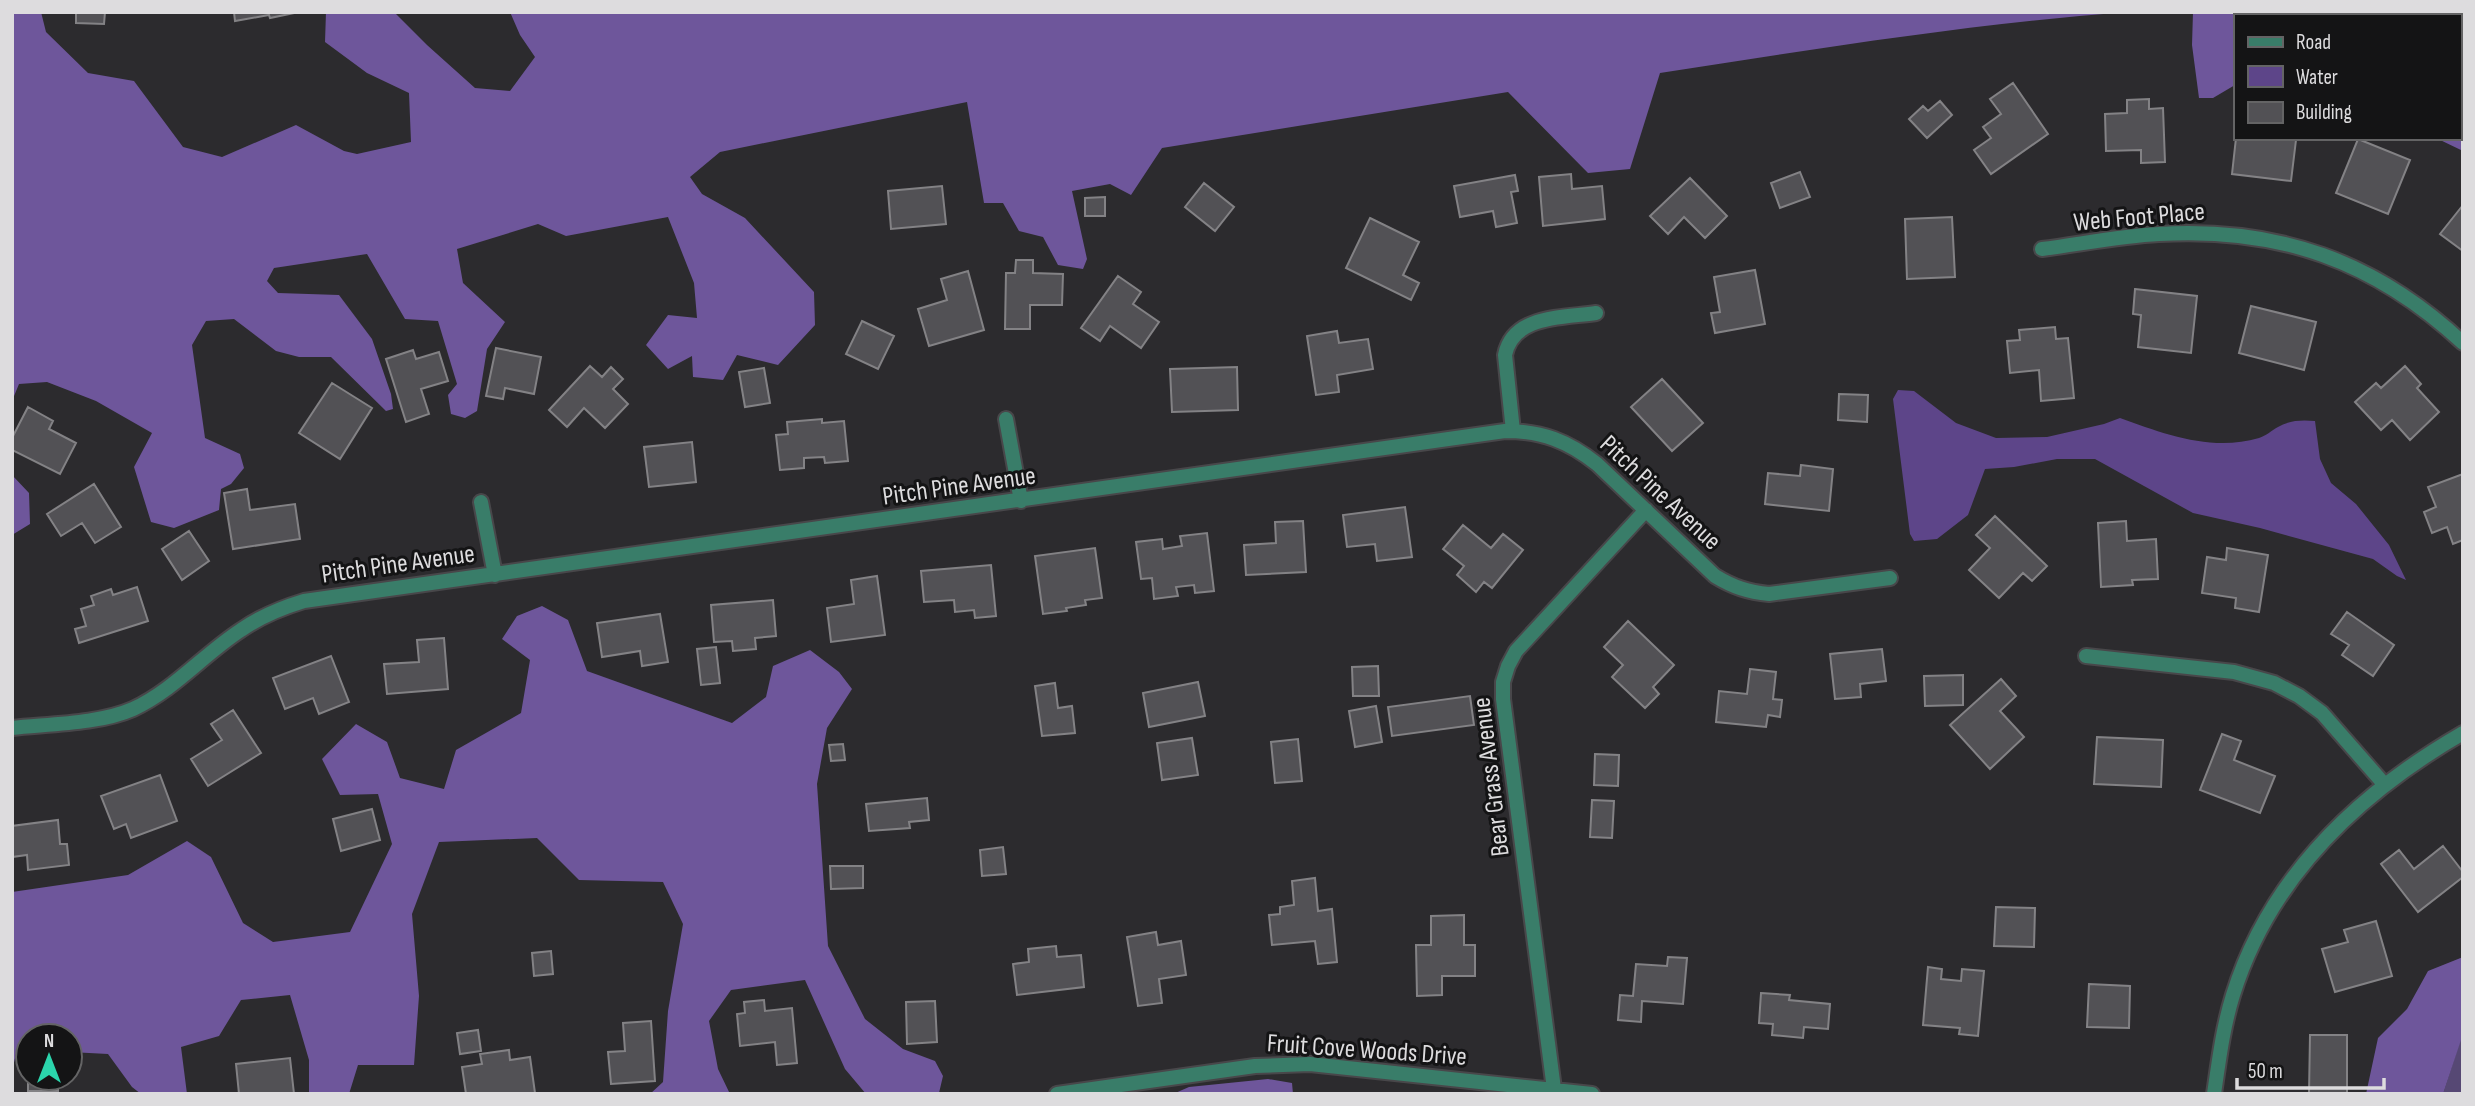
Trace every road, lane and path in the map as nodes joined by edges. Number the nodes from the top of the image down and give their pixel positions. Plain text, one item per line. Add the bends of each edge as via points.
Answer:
1 (2042, 249) dead end
2 (1596, 313) dead end
3 (2463, 343) edge
4 (1006, 419) dead end
5 (1513, 431) junction
6 (1021, 501) junction
7 (481, 502) dead end
8 (1646, 510) junction
9 (495, 575) junction
10 (1890, 578) dead end
11 (2087, 656) dead end
12 (12, 728) edge
13 (2463, 733) edge
14 (2384, 784) junction
15 (1554, 1089) junction
16 (1057, 1094) edge
17 (1592, 1094) edge
18 (2214, 1094) edge

1 - 3 street, Web Foot Place via 2157,234 2269,239 2371,275 2402,293
2 - 5 street via 1532,323 1513,335 1505,355
4 - 6 street
5 - 6 street, Pitch Pine Avenue
5 - 8 street, Pitch Pine Avenue via 1555,437 1577,449
6 - 9 street, Pitch Pine Avenue
7 - 9 street
8 - 10 street, Pitch Pine Avenue via 1715,576 1750,592 1769,594
8 - 15 street, Bear Grass Avenue via 1516,651 1503,682
9 - 12 street, Pitch Pine Avenue via 327,597 281,608 239,631 133,709
11 - 14 street via 2234,672 2274,683 2322,713
13 - 14 street
14 - 18 street via 2329,833 2270,914 2234,993 2221,1038
15 - 16 street, Fruit Cove Woods Drive via 1310,1064 1255,1066
15 - 17 street, Fruit Cove Woods Drive

